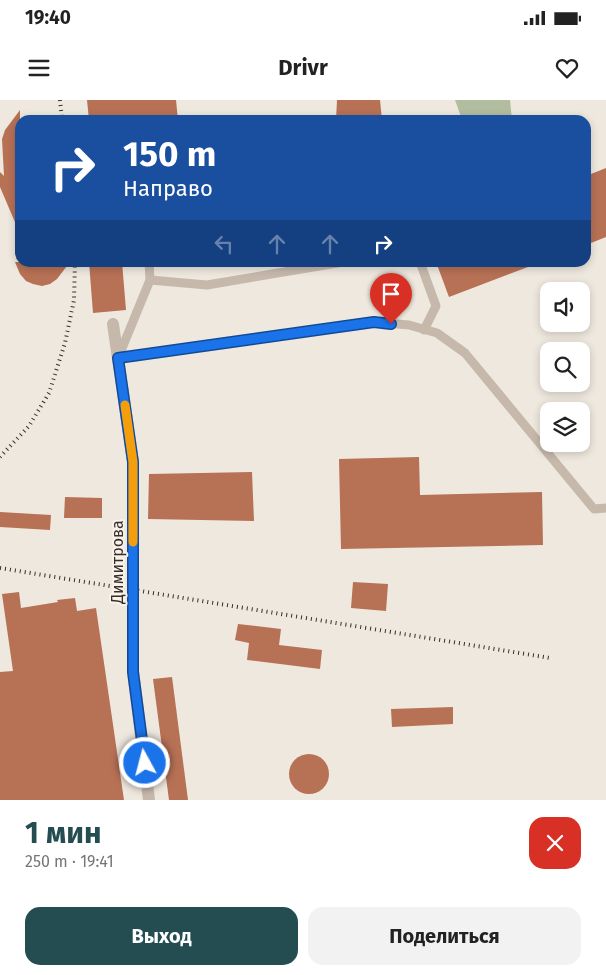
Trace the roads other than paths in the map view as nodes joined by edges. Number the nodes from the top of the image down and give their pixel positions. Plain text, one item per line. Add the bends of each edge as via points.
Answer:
1 (149, 267) edge
2 (314, 267) edge
3 (422, 267) edge
4 (150, 280) junction
5 (113, 324) dead end
6 (424, 330) junction
7 (118, 358) junction
8 (606, 508) edge
9 (150, 800) edge

1 - 4 lane
2 - 4 lane via 208,285
3 - 6 lane via 436,306
4 - 7 lane
5 - 7 street, Димитрова
6 - 7 lane via 409,325 374,322
6 - 8 lane via 437,333 465,352 594,509
7 - 9 street, Димитрова via 133,462 133,672

